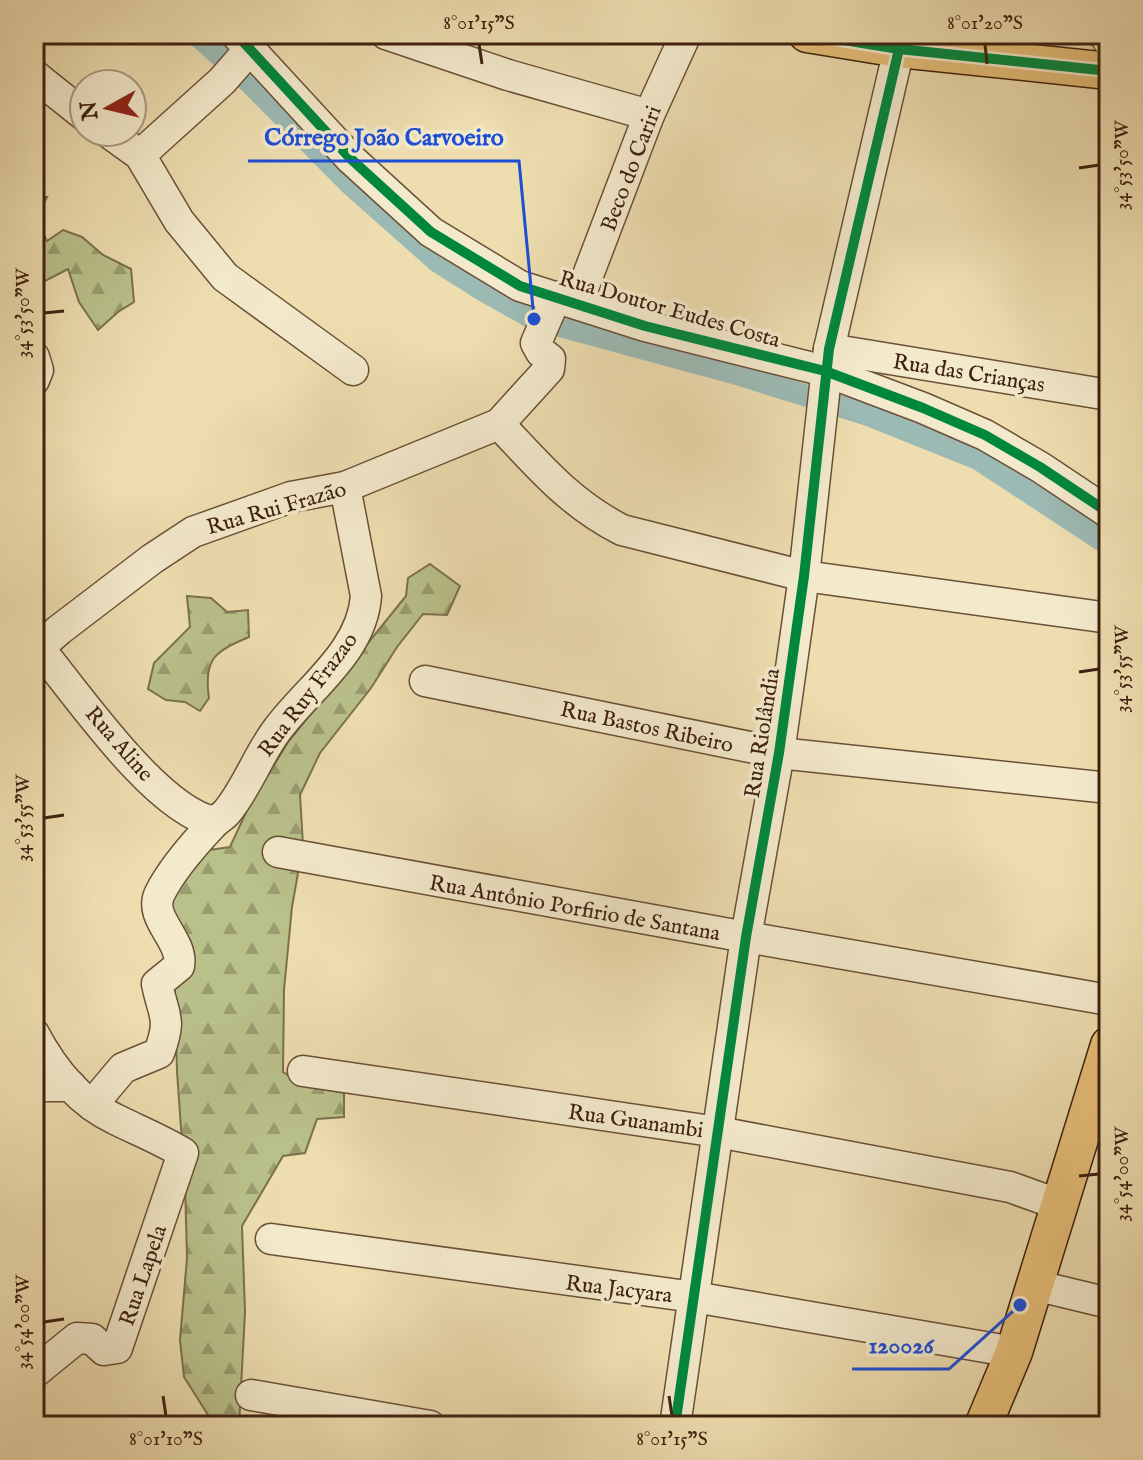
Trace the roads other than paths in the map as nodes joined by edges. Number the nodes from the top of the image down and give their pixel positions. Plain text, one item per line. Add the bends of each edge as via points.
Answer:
1 (386, 34) edge
2 (686, 34) edge
3 (807, 34) edge
4 (1104, 34) edge
5 (1109, 42) edge
6 (243, 46) edge
7 (899, 49) junction
8 (1109, 71) edge
9 (34, 75) edge
10 (68, 102) edge
11 (649, 115) junction
12 (130, 148) edge
13 (140, 155) junction
14 (555, 313) junction
15 (353, 370) dead end
16 (826, 373) junction
17 (1109, 395) edge
18 (499, 424) junction
19 (345, 487) junction
20 (1109, 513) edge
21 (804, 576) junction
22 (1109, 618) edge
23 (36, 650) edge
24 (425, 681) dead end
25 (779, 753) junction
26 (1109, 788) edge
27 (214, 822) junction
28 (278, 852) dead end
29 (746, 937) junction
30 (1109, 1000) edge
31 (34, 1034) edge
32 (1109, 1045) edge
33 (303, 1071) dead end
34 (34, 1086) edge
35 (82, 1095) junction
36 (718, 1132) junction
37 (1060, 1205) junction
38 (271, 1239) dead end
39 (1034, 1285) junction
40 (694, 1297) junction
41 (1109, 1303) edge
42 (1014, 1352) junction
43 (34, 1373) edge
44 (251, 1395) dead end
45 (430, 1426) edge
46 (675, 1426) edge
47 (983, 1426) edge

1 - 11 street
2 - 11 street, Beco do Cariri
3 - 7 main road
4 - 5 street
6 - 13 street via 222,81
6 - 14 street, Rua Doutor Eudes Costa via 351,159 431,232
7 - 8 main road
7 - 16 street, Rua Riolândia
9 - 10 street
11 - 14 street, Beco do Cariri
12 - 13 street
13 - 15 street via 179,221 225,277
14 - 16 street, Rua Doutor Eudes Costa via 645,326
14 - 18 street via 537,347 550,359 549,369
16 - 17 street, Rua das Crianças
16 - 20 street, Rua Doutor Eudes Costa via 985,435
16 - 21 street, Rua Riolândia
18 - 19 street, Rua Rui Frazão
18 - 21 street via 557,487 611,525
19 - 23 street, Rua Rui Frazão via 291,497 193,532
19 - 27 street, Rua Ruy Frazao via 365,612 343,654 276,730 227,812
21 - 22 street
21 - 25 street, Rua Riolândia
23 - 27 street, Rua Aline via 169,798
24 - 25 street, Rua Bastos Ribeiro
25 - 26 street, Rua Bastos Ribeiro
25 - 29 street, Rua Riolândia
27 - 35 street, Rua Ruy Frazao via 159,895 159,912 181,957 179,966 157,984 168,1019 159,1053 123,1068
28 - 29 street, Rua Antônio Porfirio de Santana
29 - 30 street, Rua Antônio Porfirio de Santana
29 - 36 street, Rua Riolândia
31 - 35 street via 49,1061
32 - 37 main road
33 - 36 street, Rua Guanambi
34 - 35 street
35 - 43 street, Rua Lapela via 114,1119 183,1153 117,1348 104,1350 92,1339 77,1338
36 - 37 street, Rua Guanambi via 1010,1187
36 - 40 street, Rua Riolândia
37 - 39 main road
38 - 40 street, Rua Jacyara
39 - 41 street
39 - 42 main road
40 - 42 street, Rua Jacyara
40 - 46 street, Rua Riolândia
42 - 47 main road
44 - 45 street

